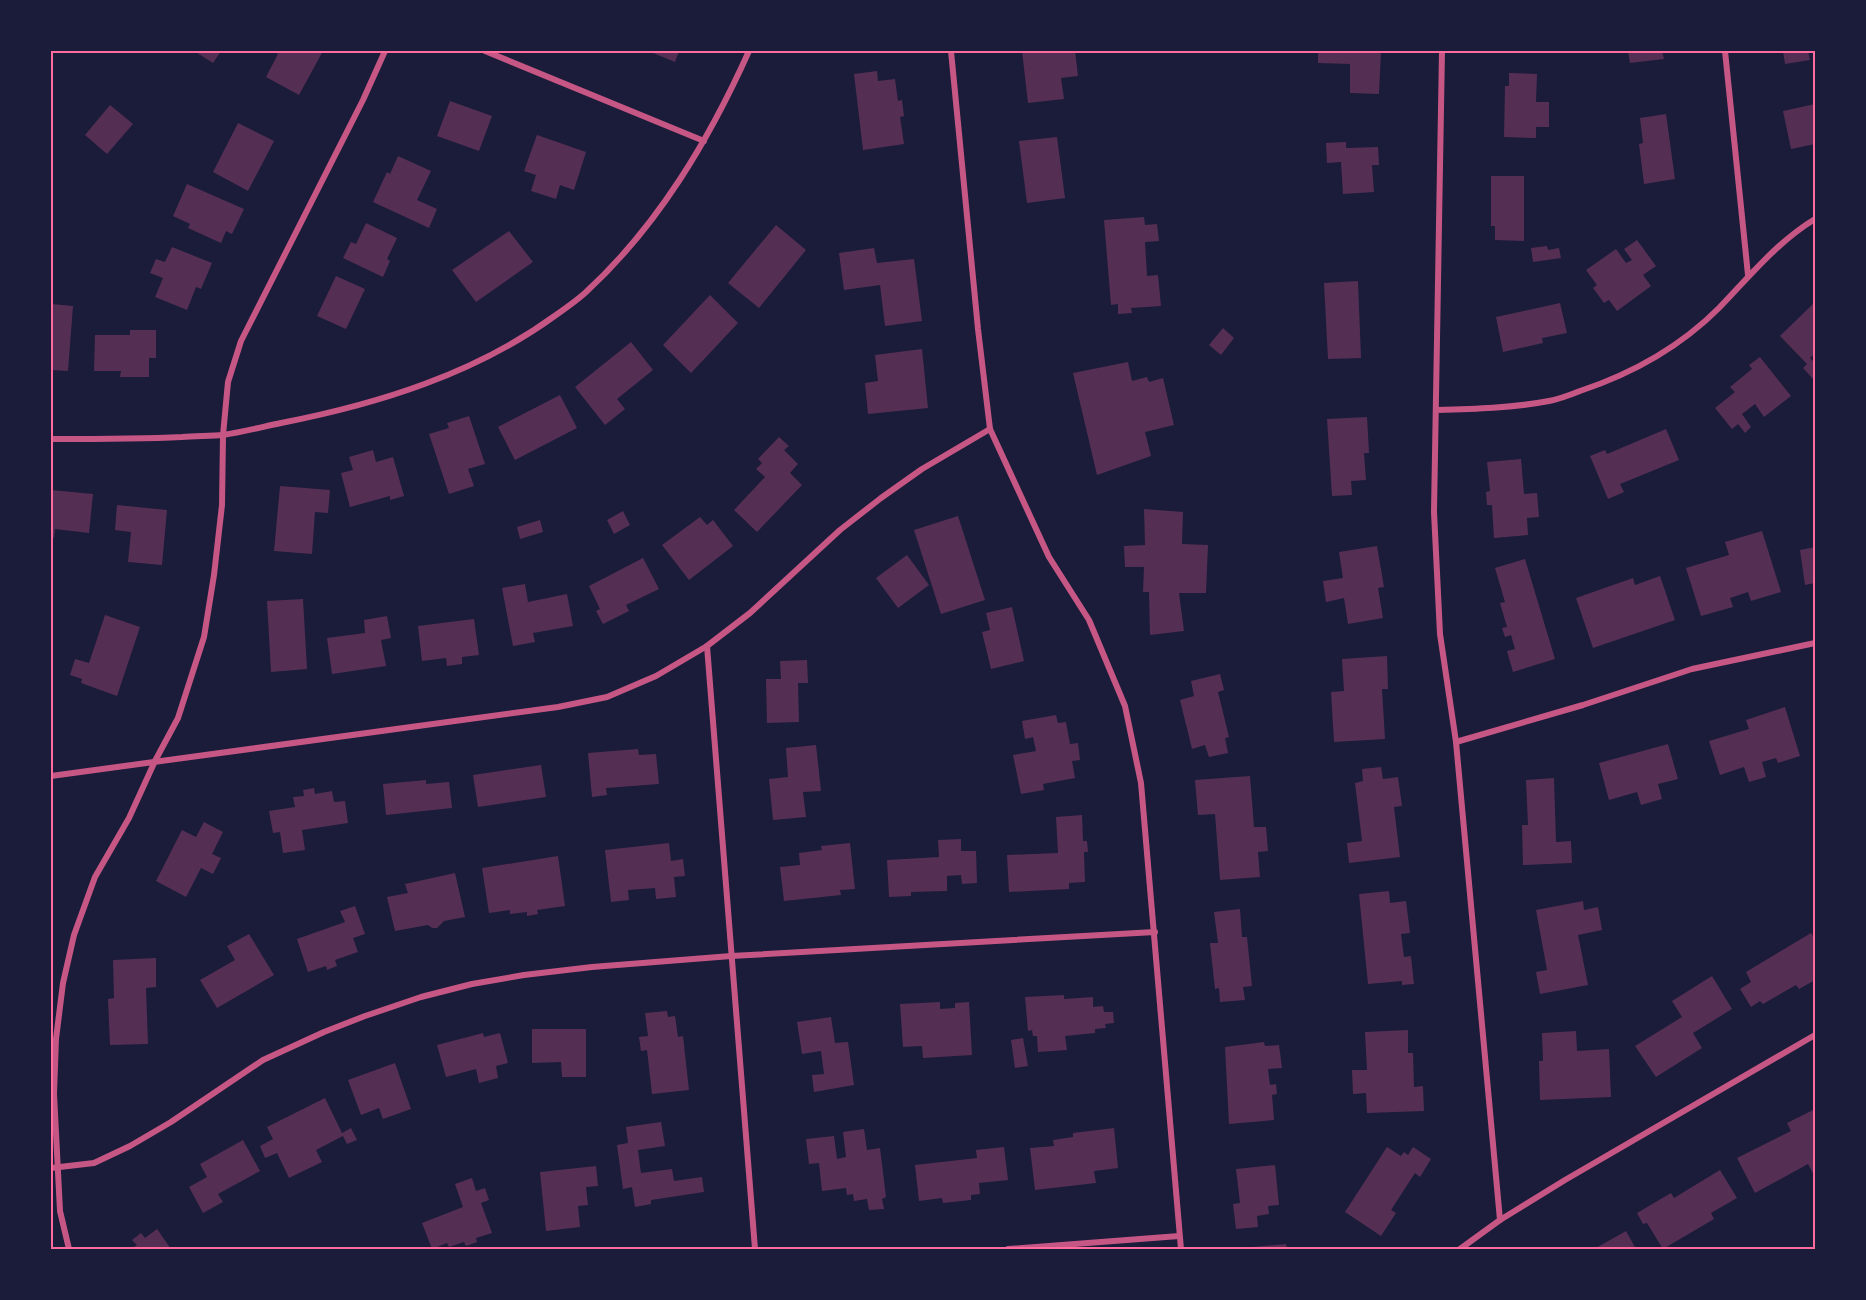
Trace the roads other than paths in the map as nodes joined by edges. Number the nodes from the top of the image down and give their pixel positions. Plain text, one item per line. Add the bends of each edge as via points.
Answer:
1 (385, 51) edge
2 (485, 51) edge
3 (749, 51) edge
4 (951, 51) edge
5 (1442, 51) edge
6 (1725, 51) edge
7 (704, 141) junction
8 (1815, 219) edge
9 (1748, 275) junction
10 (1436, 410) junction
11 (990, 429) junction
12 (223, 435) junction
13 (51, 439) edge
14 (1815, 643) edge
15 (707, 646) junction
16 (1456, 742) junction
17 (155, 761) junction
18 (51, 776) edge
19 (1155, 932) junction
20 (731, 956) junction
21 (1815, 1035) edge
22 (54, 1168) edge
23 (1500, 1220) junction
24 (1179, 1236) junction
25 (69, 1249) edge
26 (755, 1249) edge
27 (1008, 1249) edge
28 (1181, 1249) edge
29 (1460, 1249) edge

1 - 12 street via 241,341 228,382
2 - 7 street
3 - 7 street
4 - 11 street
5 - 10 street
6 - 9 street
7 - 12 street via 669,196 628,249 584,294 495,354 436,381 379,399
8 - 9 street
9 - 10 street via 1689,336 1606,382 1551,401
10 - 16 street via 1434,512 1440,634
11 - 15 street via 881,498
11 - 19 street via 1049,557 1089,620 1125,706 1141,783
12 - 13 street
12 - 17 street via 222,505 204,637 178,718
14 - 16 street via 1692,669
15 - 17 street via 656,676 607,697 558,707
15 - 20 street
16 - 23 street
17 - 18 street
17 - 22 street via 129,818 95,877 74,935 56,1039
19 - 20 street
19 - 24 street
20 - 22 street via 592,966 472,984 421,997 365,1016 263,1060 171,1122 103,1159
20 - 26 street
21 - 23 street
22 - 25 street
23 - 29 street
24 - 27 street
24 - 28 street

